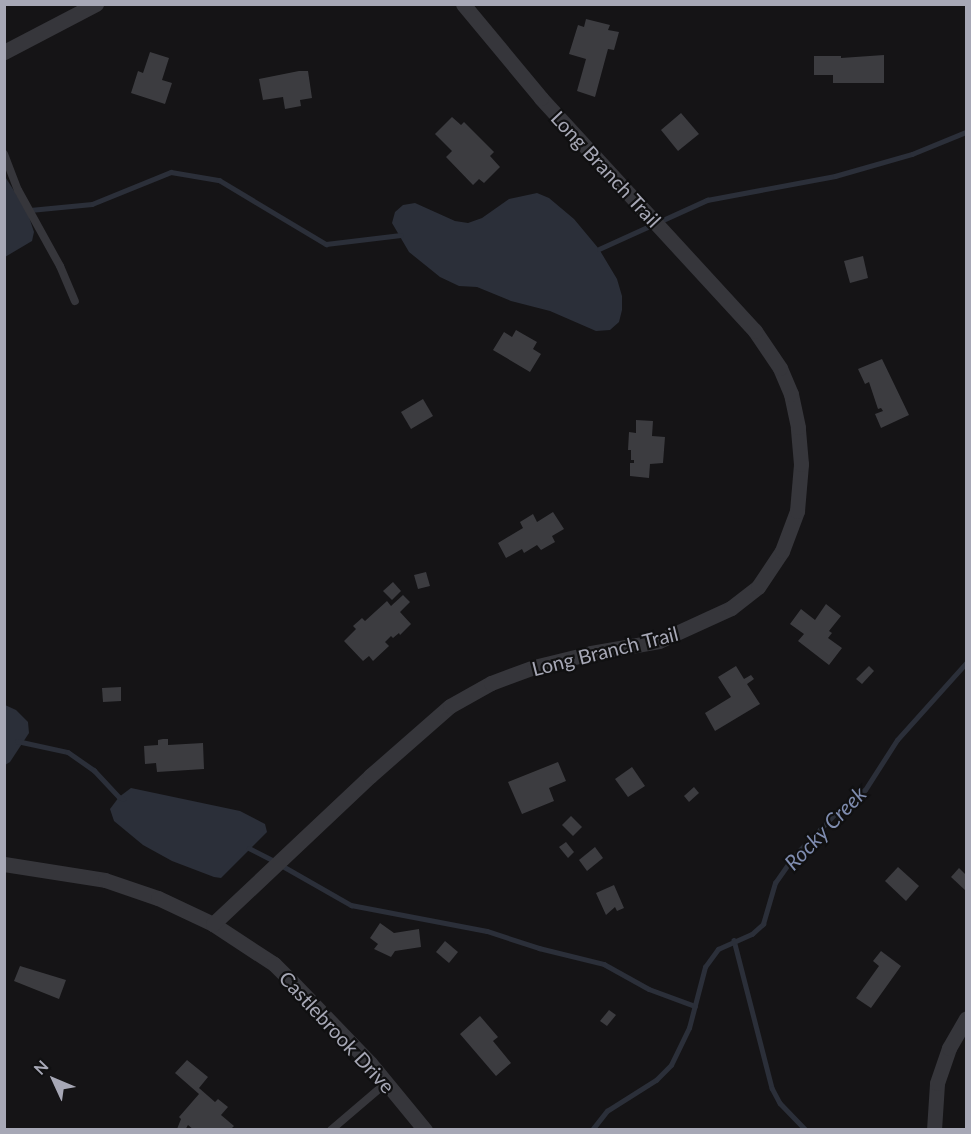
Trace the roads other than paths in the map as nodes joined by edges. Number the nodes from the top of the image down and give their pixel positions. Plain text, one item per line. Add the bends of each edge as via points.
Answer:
1 (96, 4) edge
2 (463, 4) edge
3 (4, 52) edge
4 (4, 154) edge
5 (75, 300) dead end
6 (4, 864) edge
7 (213, 924) junction
8 (966, 1019) edge
9 (386, 1083) junction
10 (331, 1130) edge
11 (424, 1130) edge
12 (934, 1130) edge

1 - 3 street
2 - 7 street, Long Branch Trail via 541,98 755,332 780,368 798,427 801,464 797,511 782,552 758,587 731,608 659,641 534,667 491,682 450,706
4 - 5 lane via 18,190
6 - 7 street, Castlebrook Drive via 105,880 158,898
7 - 9 street, Castlebrook Drive via 274,964
8 - 12 street via 949,1048 937,1083
9 - 10 lane
9 - 11 street, Castlebrook Drive

